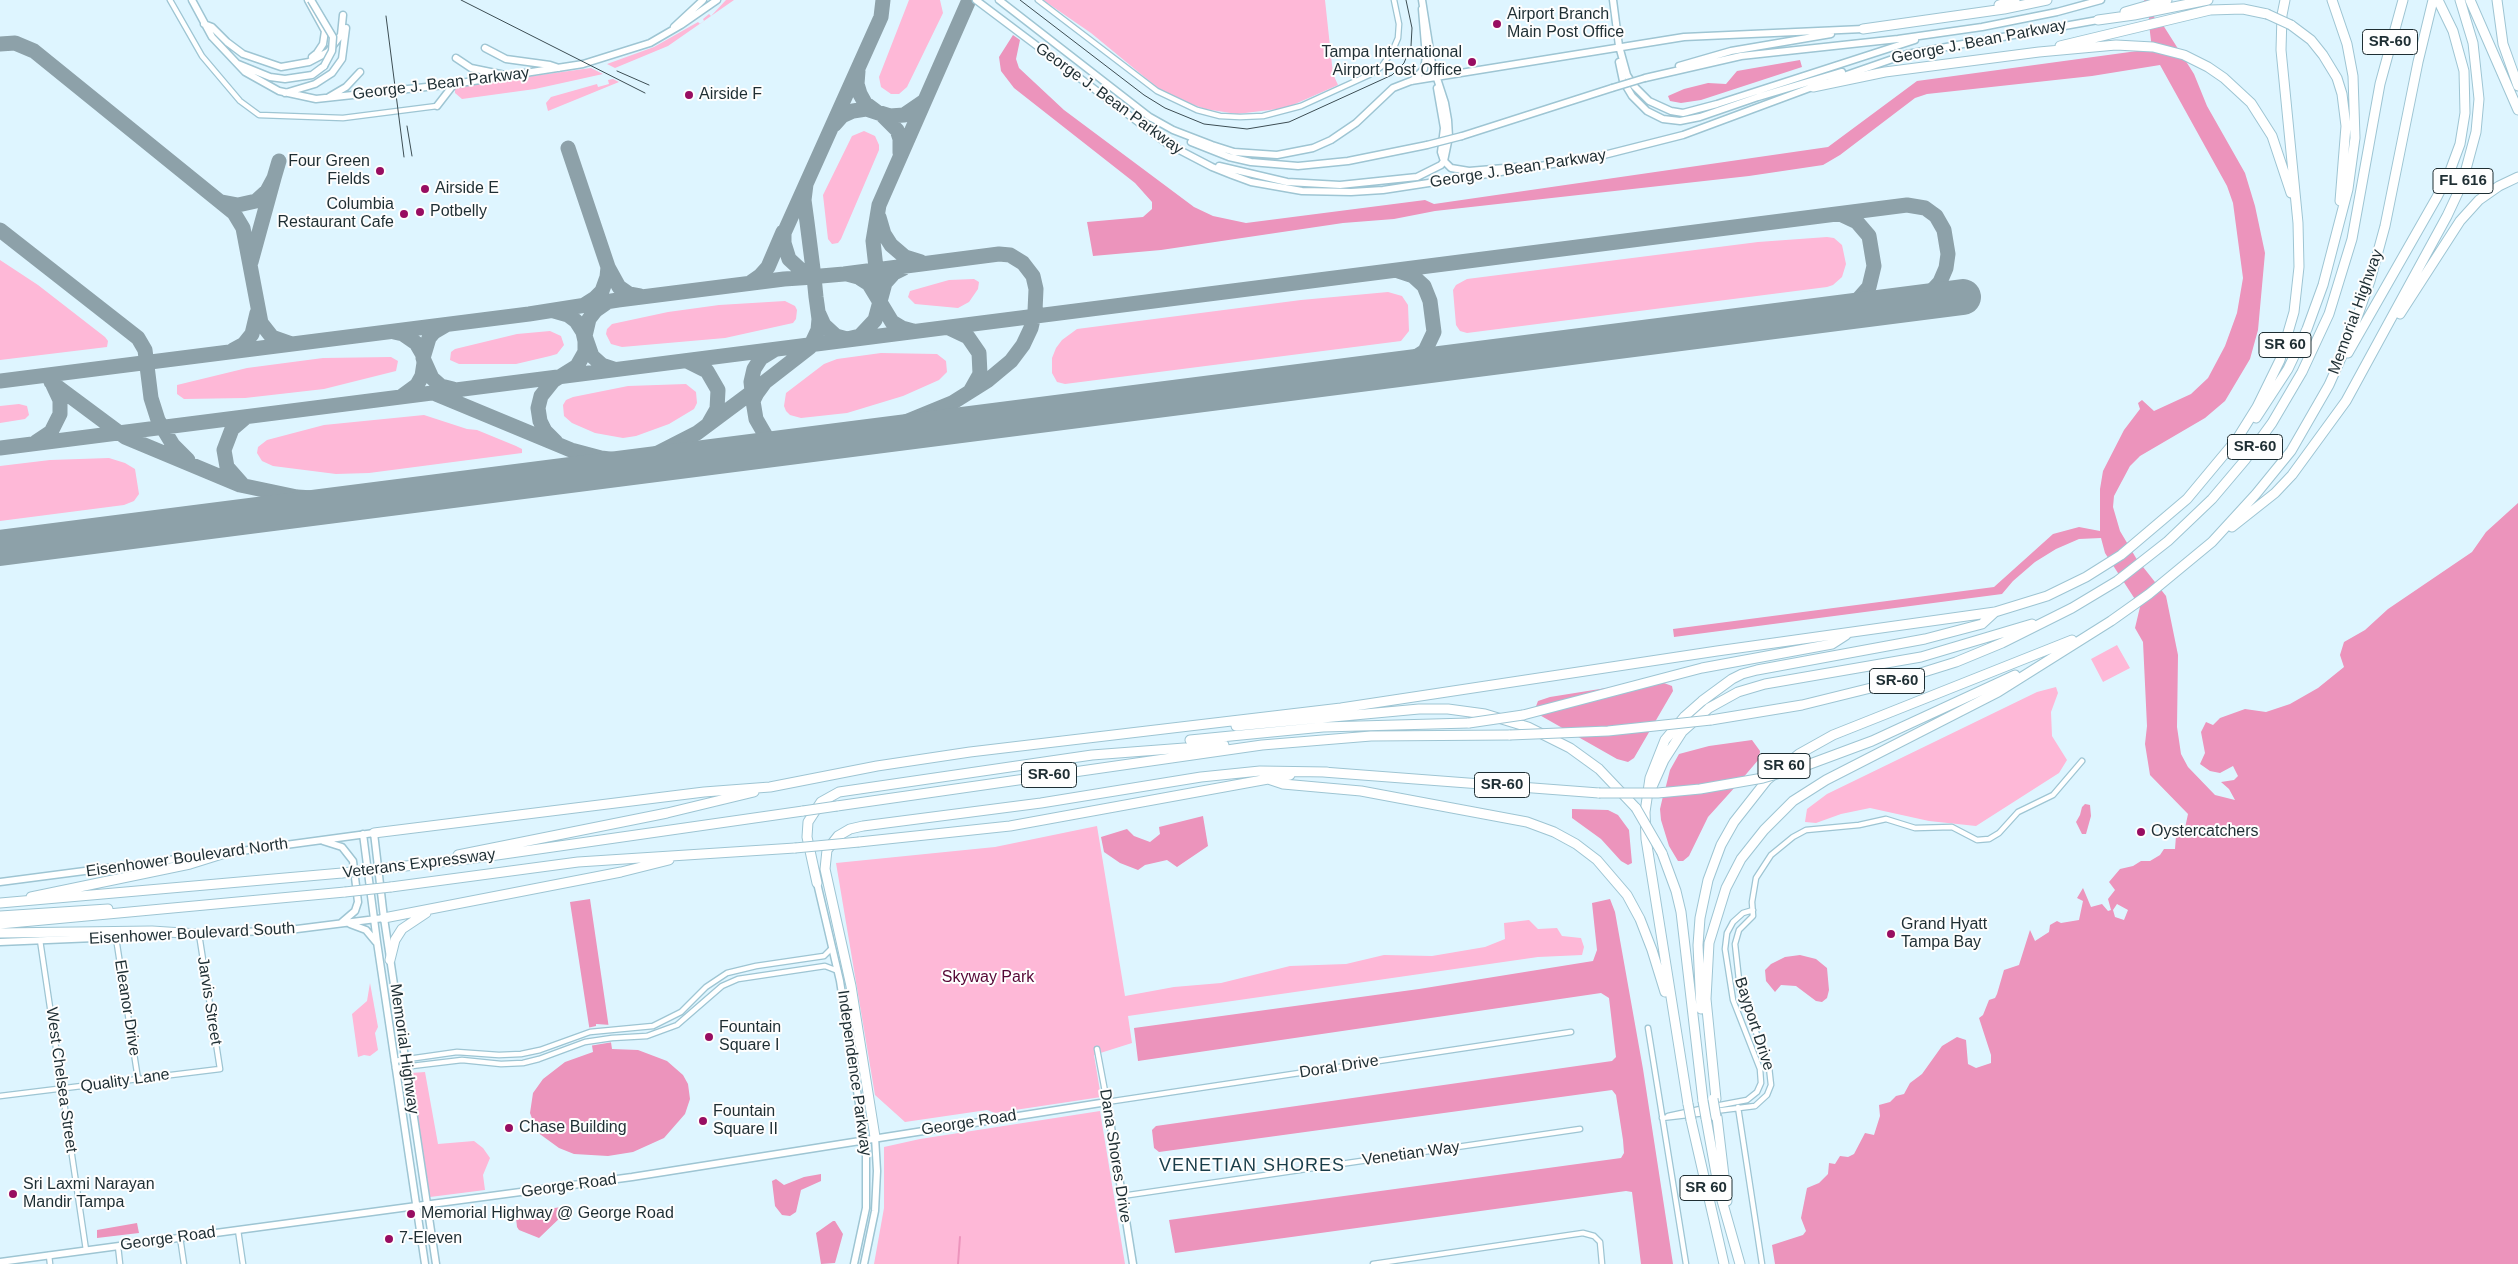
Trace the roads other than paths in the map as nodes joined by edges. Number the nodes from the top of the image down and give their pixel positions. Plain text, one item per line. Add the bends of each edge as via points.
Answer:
1 (170, 0) edge
2 (192, 0) edge
3 (309, 0) edge
4 (702, 0) edge
5 (717, 0) edge
6 (976, 0) edge
7 (999, 0) edge
8 (1038, 0) edge
9 (1394, 0) edge
10 (1422, 0) edge
11 (1613, 0) edge
12 (2014, 0) edge
13 (2047, 0) edge
14 (2101, 0) edge
15 (2167, 0) edge
16 (2208, 0) edge
17 (2285, 0) edge
18 (2332, 0) edge
19 (2403, 0) edge
20 (2433, 0) edge
21 (2438, 0) edge
22 (2460, 0) edge
23 (2470, 0) edge
24 (2497, 0) edge
25 (2133, 12) junction
26 (1950, 17) junction
27 (2098, 20) joint
28 (204, 24) junction
29 (1863, 29) junction
30 (1948, 32) junction
31 (663, 36) junction
32 (1619, 46) junction
33 (485, 48) dead end
34 (2020, 54) junction
35 (456, 58) dead end
36 (1884, 61) junction
37 (235, 63) junction
38 (272, 65) junction
39 (561, 69) junction
40 (360, 72) dead end
41 (511, 76) junction
42 (1436, 76) junction
43 (1645, 78) junction
44 (1411, 81) junction
45 (454, 84) junction
46 (2518, 86) edge
47 (1813, 87) junction
48 (284, 93) junction
49 (326, 98) junction
50 (437, 106) joint
51 (2518, 110) edge
52 (1148, 116) junction
53 (1188, 156) junction
54 (1444, 161) junction
55 (1565, 162) junction
56 (2518, 177) edge
57 (2298, 223) junction
58 (2334, 246) junction
59 (2378, 345) junction
60 (2329, 385) junction
61 (2227, 454) junction
62 (2212, 542) junction
63 (2072, 608) junction
64 (1995, 612) junction
65 (2111, 621) junction
66 (1848, 634) junction
67 (2053, 657) junction
68 (1190, 727) junction
69 (1262, 745) junction
70 (1092, 755) junction
71 (2082, 761) dead end
72 (1327, 772) junction
73 (1265, 779) junction
74 (770, 787) junction
75 (836, 806) joint
76 (1645, 812) junction
77 (374, 833) junction
78 (363, 834) junction
79 (319, 840) junction
80 (795, 848) joint
81 (222, 854) junction
82 (684, 856) junction
83 (433, 861) junction
84 (0, 882) edge
85 (817, 883) joint
86 (14, 902) junction
87 (0, 903) edge
88 (438, 908) junction
89 (1753, 910) junction
90 (133, 912) junction
91 (0, 916) edge
92 (384, 918) junction
93 (374, 919) junction
94 (0, 924) edge
95 (344, 924) junction
96 (0, 933) edge
97 (198, 934) junction
98 (116, 938) junction
99 (40, 940) junction
100 (0, 942) edge
101 (377, 942) junction
102 (833, 947) junction
103 (390, 960) junction
104 (838, 971) junction
105 (1674, 1024) junction
106 (1648, 1028) dead end
107 (1571, 1032) dead end
108 (1097, 1049) dead end
109 (406, 1059) junction
110 (395, 1064) junction
111 (407, 1066) junction
112 (220, 1069) joint
113 (138, 1079) junction
114 (62, 1090) junction
115 (0, 1096) edge
116 (1714, 1099) junction
117 (1107, 1102) junction
118 (1738, 1103) junction
119 (1739, 1109) junction
120 (1662, 1118) junction
121 (1580, 1129) dead end
122 (875, 1137) junction
123 (865, 1139) junction
124 (1122, 1196) junction
125 (427, 1205) junction
126 (416, 1207) junction
127 (238, 1230) junction
128 (180, 1238) junction
129 (118, 1246) junction
130 (86, 1250) junction
131 (1736, 1250) junction
132 (49, 1255) junction
133 (1723, 1260) edge
134 (0, 1262) edge
135 (1602, 1263) edge
136 (50, 1264) edge
137 (120, 1264) edge
138 (184, 1264) edge
139 (243, 1264) edge
140 (425, 1264) edge
141 (436, 1264) edge
142 (854, 1264) edge
143 (864, 1264) edge
144 (1133, 1264) edge
145 (1373, 1264) edge
146 (1686, 1264) edge
147 (1740, 1264) edge
148 (1762, 1264) edge

1 - 50 street via 202,56 240,101 259,115 343,118
2 - 28 street, George J. Bean Parkway
3 - 37 street, bridge via 332,37 332,51 324,66 312,75 285,79 270,77
3 - 38 street via 326,32 318,53 294,63
4 - 31 street
5 - 31 street, George J. Bean Parkway
6 - 53 street, George J. Bean Parkway via 1152,133
7 - 52 street, George J. Bean Parkway
8 - 9 street via 1157,91 1197,110 1240,117 1263,116 1300,106 1381,67 1398,38
10 - 42 street
10 - 44 street via 1426,58 1424,69
11 - 32 street
12 - 26 highway
13 - 26 highway
14 - 30 street, George J. Bean Parkway via 2020,20
15 - 25 highway
16 - 25 highway
17 - 57 highway, SR 60 via 2281,50
18 - 58 highway via 2354,76 2356,121 2349,183
19 - 63 highway, Memorial Highway / SR-60 via 2383,68 2346,260 2329,314 2302,372 2264,435 2212,499 2150,556
20 - 60 highway, Memorial Highway / SR 60 via 2378,253 2352,332
21 - 60 highway via 2458,47 2465,85 2460,144 2437,197 2375,310
22 - 59 highway, FL 616 via 2478,71 2479,99 2471,157 2447,216
23 - 51 highway
24 - 46 highway via 2503,44
25 - 27 highway
26 - 29 highway
27 - 36 street, George J. Bean Parkway
28 - 37 street, George J. Bean Parkway
28 - 38 street via 243,54
29 - 32 street via 1702,35
29 - 43 street via 1730,51
30 - 32 street via 1683,113 1658,107 1641,94 1627,75
30 - 43 street, George J. Bean Parkway via 1741,56
31 - 39 street, George J. Bean Parkway via 607,58
32 - 36 street via 1623,81 1632,96 1647,111 1663,119 1680,121 1817,78
32 - 42 street
33 - 39 street via 506,59
34 - 47 highway via 1874,73
34 - 57 highway via 2143,45 2184,55 2208,67 2240,91 2260,116 2279,152
34 - 58 highway, bridge via 2222,8 2253,10 2292,25 2323,55 2337,78 2344,103 2344,160
35 - 41 street via 471,68
36 - 47 street, George J. Bean Parkway
37 - 48 street, George J. Bean Parkway via 267,86
38 - 48 street via 296,66 328,52 341,36 344,15 346,40 338,66 315,84
39 - 41 street, George J. Bean Parkway
40 - 49 street via 346,87
41 - 45 street, George J. Bean Parkway
42 - 44 street
42 - 54 street via 1444,128 1441,152
43 - 52 street, George J. Bean Parkway, bridge via 1462,136 1392,154 1322,165 1274,166 1236,159 1210,151
44 - 52 street via 1393,88 1356,123 1331,140 1296,152 1259,155 1234,152 1192,138
45 - 49 street, George J. Bean Parkway
45 - 50 street
47 - 55 street, George J. Bean Parkway via 1683,135 1620,152
48 - 49 street, George J. Bean Parkway via 304,98
53 - 54 street via 1254,175 1322,185 1417,177
53 - 55 street, George J. Bean Parkway via 1251,182 1328,193 1402,187
54 - 55 street via 1451,168 1470,171
56 - 59 highway via 2479,200 2460,221
57 - 61 highway, SR 60 via 2298,281 2289,330 2268,386
58 - 61 highway via 2301,344 2269,401
59 - 62 highway, FL 616 via 2346,401 2292,475 2275,493
60 - 62 highway, Memorial Highway / SR 60 via 2291,451
61 - 64 highway, SR 60 via 2175,511 2121,555 2054,593
62 - 65 highway, Memorial Highway / SR 60 via 2156,590
63 - 69 highway, SR-60 / SR-60, bridge via 2002,643 1918,675 1802,705 1711,720 1608,731 1386,736
63 - 76 highway via 1944,651 1765,684 1732,695 1701,714 1675,741 1658,772
64 - 66 highway
64 - 76 highway, SR 60 via 1982,624 1924,639 1757,670 1732,679 1692,709 1665,740 1650,778
65 - 67 highway, Memorial Highway / SR 60
65 - 116 highway, SR 60 via 2055,648 1833,735 1799,754 1760,788 1740,812 1721,845 1708,880 1700,918 1699,986
66 - 68 highway
66 - 70 highway, bridge via 1832,644 1702,668 1523,715 1469,723 1277,731 1111,750
67 - 72 highway, SR-60 / SR-60, bridge via 1906,726 1802,768 1700,789 1640,794 1599,793
67 - 116 highway, SR 60 via 1975,705 1826,780 1793,802 1752,843 1726,888 1709,943 1706,999
68 - 74 highway via 970,752
68 - 131 highway, bridge via 1277,724 1419,709 1448,709 1486,714 1528,727 1570,748 1598,769 1636,808 1662,853 1676,891 1703,1101 1719,1190
69 - 70 highway via 1198,745
69 - 75 highway, SR-60 / SR-60
70 - 85 highway via 832,794 814,811 807,828
71 - 89 street, Bayport Drive via 2053,795 2018,812 1989,840 1977,840 1952,827 1916,828 1890,819 1799,833 1771,854 1761,867 1755,882
72 - 73 highway, SR-60 / SR-60
72 - 122 highway via 1260,771 1201,777 1041,803 873,824 850,829 838,836 827,850 825,869 851,986
73 - 80 highway, SR-60 / SR-60, bridge via 1010,826
73 - 105 highway via 1283,784 1361,791 1527,822 1576,844 1614,878 1640,919
74 - 77 highway via 704,792
74 - 83 highway via 716,802
75 - 83 highway, Veterans Expressway, bridge via 476,858
76 - 105 highway, SR 60 via 1648,855
77 - 78 street, Eisenhower Boulevard North
77 - 92 street, Memorial Highway
78 - 79 street, Eisenhower Boulevard North
78 - 93 street, Memorial Highway
79 - 81 street, Eisenhower Boulevard North
79 - 95 street via 342,847 353,861 358,902
80 - 82 highway, Veterans Expressway
81 - 84 street, Eisenhower Boulevard North
81 - 86 highway via 190,864
82 - 88 highway via 621,872
82 - 90 highway, Veterans Expressway, bridge via 578,862 391,887
83 - 86 highway, Veterans Expressway, bridge via 342,873
85 - 102 street, Independence Parkway
86 - 87 highway, Veterans Expressway
88 - 92 highway
88 - 103 highway via 412,920 402,929 395,940
89 - 118 street, Bayport Drive via 1743,912 1734,920 1726,944 1733,1000 1762,1078 1757,1092
89 - 119 street, Bayport Drive via 1754,916 1744,923 1736,936 1736,970 1771,1081 1762,1102
90 - 91 highway via 91,909
90 - 94 highway, Veterans Expressway
92 - 93 street, Eisenhower Boulevard South
92 - 103 street, Memorial Highway
93 - 95 street, Eisenhower Boulevard South
93 - 101 street, Memorial Highway
95 - 97 street, Eisenhower Boulevard South
95 - 101 street via 363,928
96 - 97 highway via 125,931
97 - 98 street, Eisenhower Boulevard South
97 - 112 street, Jarvis Street
98 - 99 street, Eisenhower Boulevard South
98 - 113 street, Eleanor Drive
99 - 100 street, Eisenhower Boulevard South
99 - 114 street, West Chelsea Street
101 - 110 street, Memorial Highway
102 - 104 street, Independence Parkway
102 - 109 street via 824,956 728,973 710,984 670,1019 646,1028 583,1034 521,1054 499,1056 457,1052
103 - 109 street, Memorial Highway
104 - 111 street via 825,966 738,979 722,986 690,1016 667,1030 640,1037 585,1042 522,1063 462,1060
104 - 123 street, Independence Parkway
105 - 133 highway, SR 60, bridge via 1691,1120
106 - 120 street
107 - 117 street, Doral Drive
108 - 117 street, Dana Shores Drive
109 - 110 street
109 - 111 street, Memorial Highway
110 - 111 street
110 - 126 street, Memorial Highway
111 - 125 street, Memorial Highway
112 - 113 street, Quality Lane
113 - 114 street, Quality Lane
114 - 115 street, Quality Lane via 53,1088
114 - 130 street, West Chelsea Street
116 - 131 highway, SR 60, bridge
117 - 122 street, George Road
117 - 124 street, Dana Shores Drive
118 - 119 street
118 - 120 street, Bayport Drive
119 - 120 street, Bayport Drive
119 - 148 street
120 - 146 street
121 - 124 street, Venetian Way
122 - 123 street, George Road
122 - 143 street, Independence Parkway via 876,1204
123 - 125 street, George Road via 632,1177
123 - 142 street, Independence Parkway via 866,1208
124 - 144 street, Dana Shores Drive
125 - 126 street, George Road
125 - 141 street, Memorial Highway
126 - 127 street, George Road
126 - 140 street, Memorial Highway
127 - 128 street, George Road
127 - 139 street
128 - 129 street, George Road
128 - 138 street
129 - 130 street, George Road
129 - 137 street
130 - 132 street, George Road
131 - 147 highway, SR 60
132 - 134 street, George Road
132 - 136 street
135 - 145 street via 1600,1242 1583,1233

